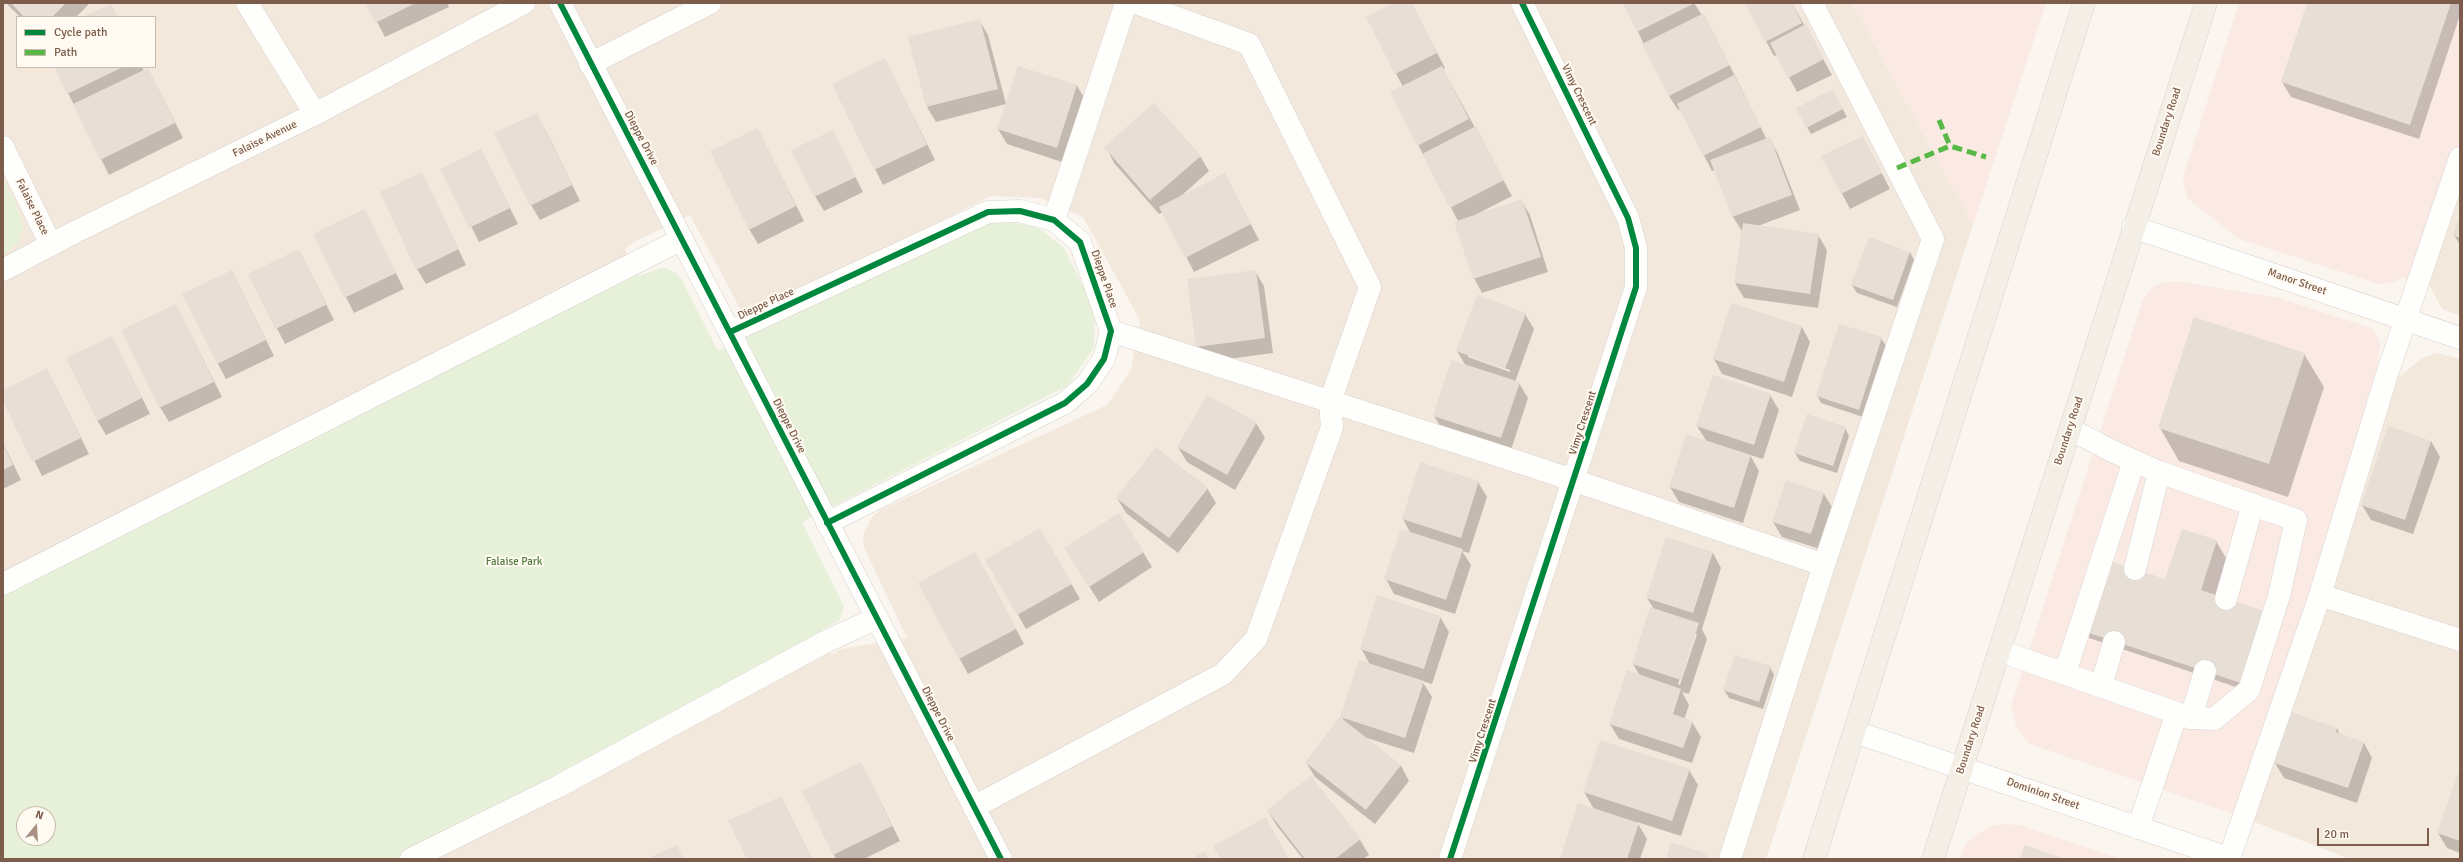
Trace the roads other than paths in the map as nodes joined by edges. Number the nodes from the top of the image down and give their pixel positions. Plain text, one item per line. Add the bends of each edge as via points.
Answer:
1 (247, 3) edge
2 (524, 3) edge
3 (560, 3) edge
4 (710, 3) edge
5 (1126, 3) edge
6 (1136, 3) edge
7 (1522, 3) edge
8 (1812, 3) edge
9 (2084, 3) edge
10 (2206, 3) edge
11 (590, 64) junction
12 (315, 114) junction
13 (3, 147) edge
14 (2460, 158) edge
15 (1054, 220) junction
16 (2134, 227) junction
17 (682, 239) junction
18 (51, 245) junction
19 (3, 270) edge
20 (2406, 319) junction
21 (1111, 331) junction
22 (730, 332) junction
23 (2460, 338) edge
24 (1330, 402) junction
25 (2070, 429) junction
26 (2134, 461) junction
27 (2160, 472) junction
28 (1575, 481) junction
29 (2253, 504) junction
30 (828, 523) junction
31 (1824, 565) junction
32 (2135, 569) dead end
33 (3, 584) edge
34 (2320, 595) junction
35 (2226, 599) dead end
36 (877, 618) junction
37 (2460, 640) edge
38 (2114, 642) dead end
39 (2000, 651) junction
40 (2205, 671) dead end
41 (2065, 673) junction
42 (2101, 686) junction
43 (2184, 715) junction
44 (1855, 732) junction
45 (1963, 767) junction
46 (974, 807) junction
47 (2138, 828) junction
48 (411, 859) edge
49 (1001, 859) edge
50 (1450, 859) edge
51 (1730, 859) edge
52 (1814, 859) edge
53 (1933, 859) edge
54 (2229, 859) edge

1 - 12 street
2 - 12 street, Falaise Avenue
3 - 11 street, Dieppe Drive
4 - 11 street
5 - 15 street
6 - 24 street via 1249,44 1370,287
7 - 28 street, Vimy Crescent via 1628,218 1636,248 1636,287
8 - 31 street via 1933,239
9 - 44 main road
10 - 16 main road, Boundary Road
11 - 17 street, Dieppe Drive
12 - 18 street, Falaise Avenue
13 - 18 street, Falaise Place
14 - 20 street
15 - 21 street, Dieppe Place via 1080,242
15 - 22 street, Dieppe Place via 1020,211 988,212
16 - 20 street, Manor Street
16 - 25 main road, Boundary Road
17 - 22 street, Dieppe Drive
17 - 33 street
18 - 19 street, Falaise Avenue
20 - 23 street, Manor Street
20 - 34 street
21 - 24 street
21 - 30 street via 1104,359 1087,384 1065,403
22 - 30 street, Dieppe Drive
24 - 28 street
24 - 46 street via 1332,427 1256,639 1223,674
25 - 26 street
25 - 39 main road, Boundary Road
26 - 27 street
26 - 41 street
27 - 29 street
27 - 32 street
28 - 31 street
28 - 50 street, Vimy Crescent
29 - 35 street
29 - 43 street via 2296,520 2279,596 2249,690 2214,719
30 - 36 street, Dieppe Drive
31 - 51 street
34 - 37 street
34 - 54 street
36 - 46 street, Dieppe Drive
36 - 48 street via 825,642 559,786
38 - 42 street
39 - 41 street
39 - 45 main road, Boundary Road
40 - 43 street
41 - 42 street
42 - 43 street
43 - 47 street
44 - 45 street, Dominion Street
44 - 52 main road
45 - 47 street, Dominion Street
45 - 53 main road, Boundary Road
46 - 49 street, Dieppe Drive
47 - 54 street, Dominion Street

